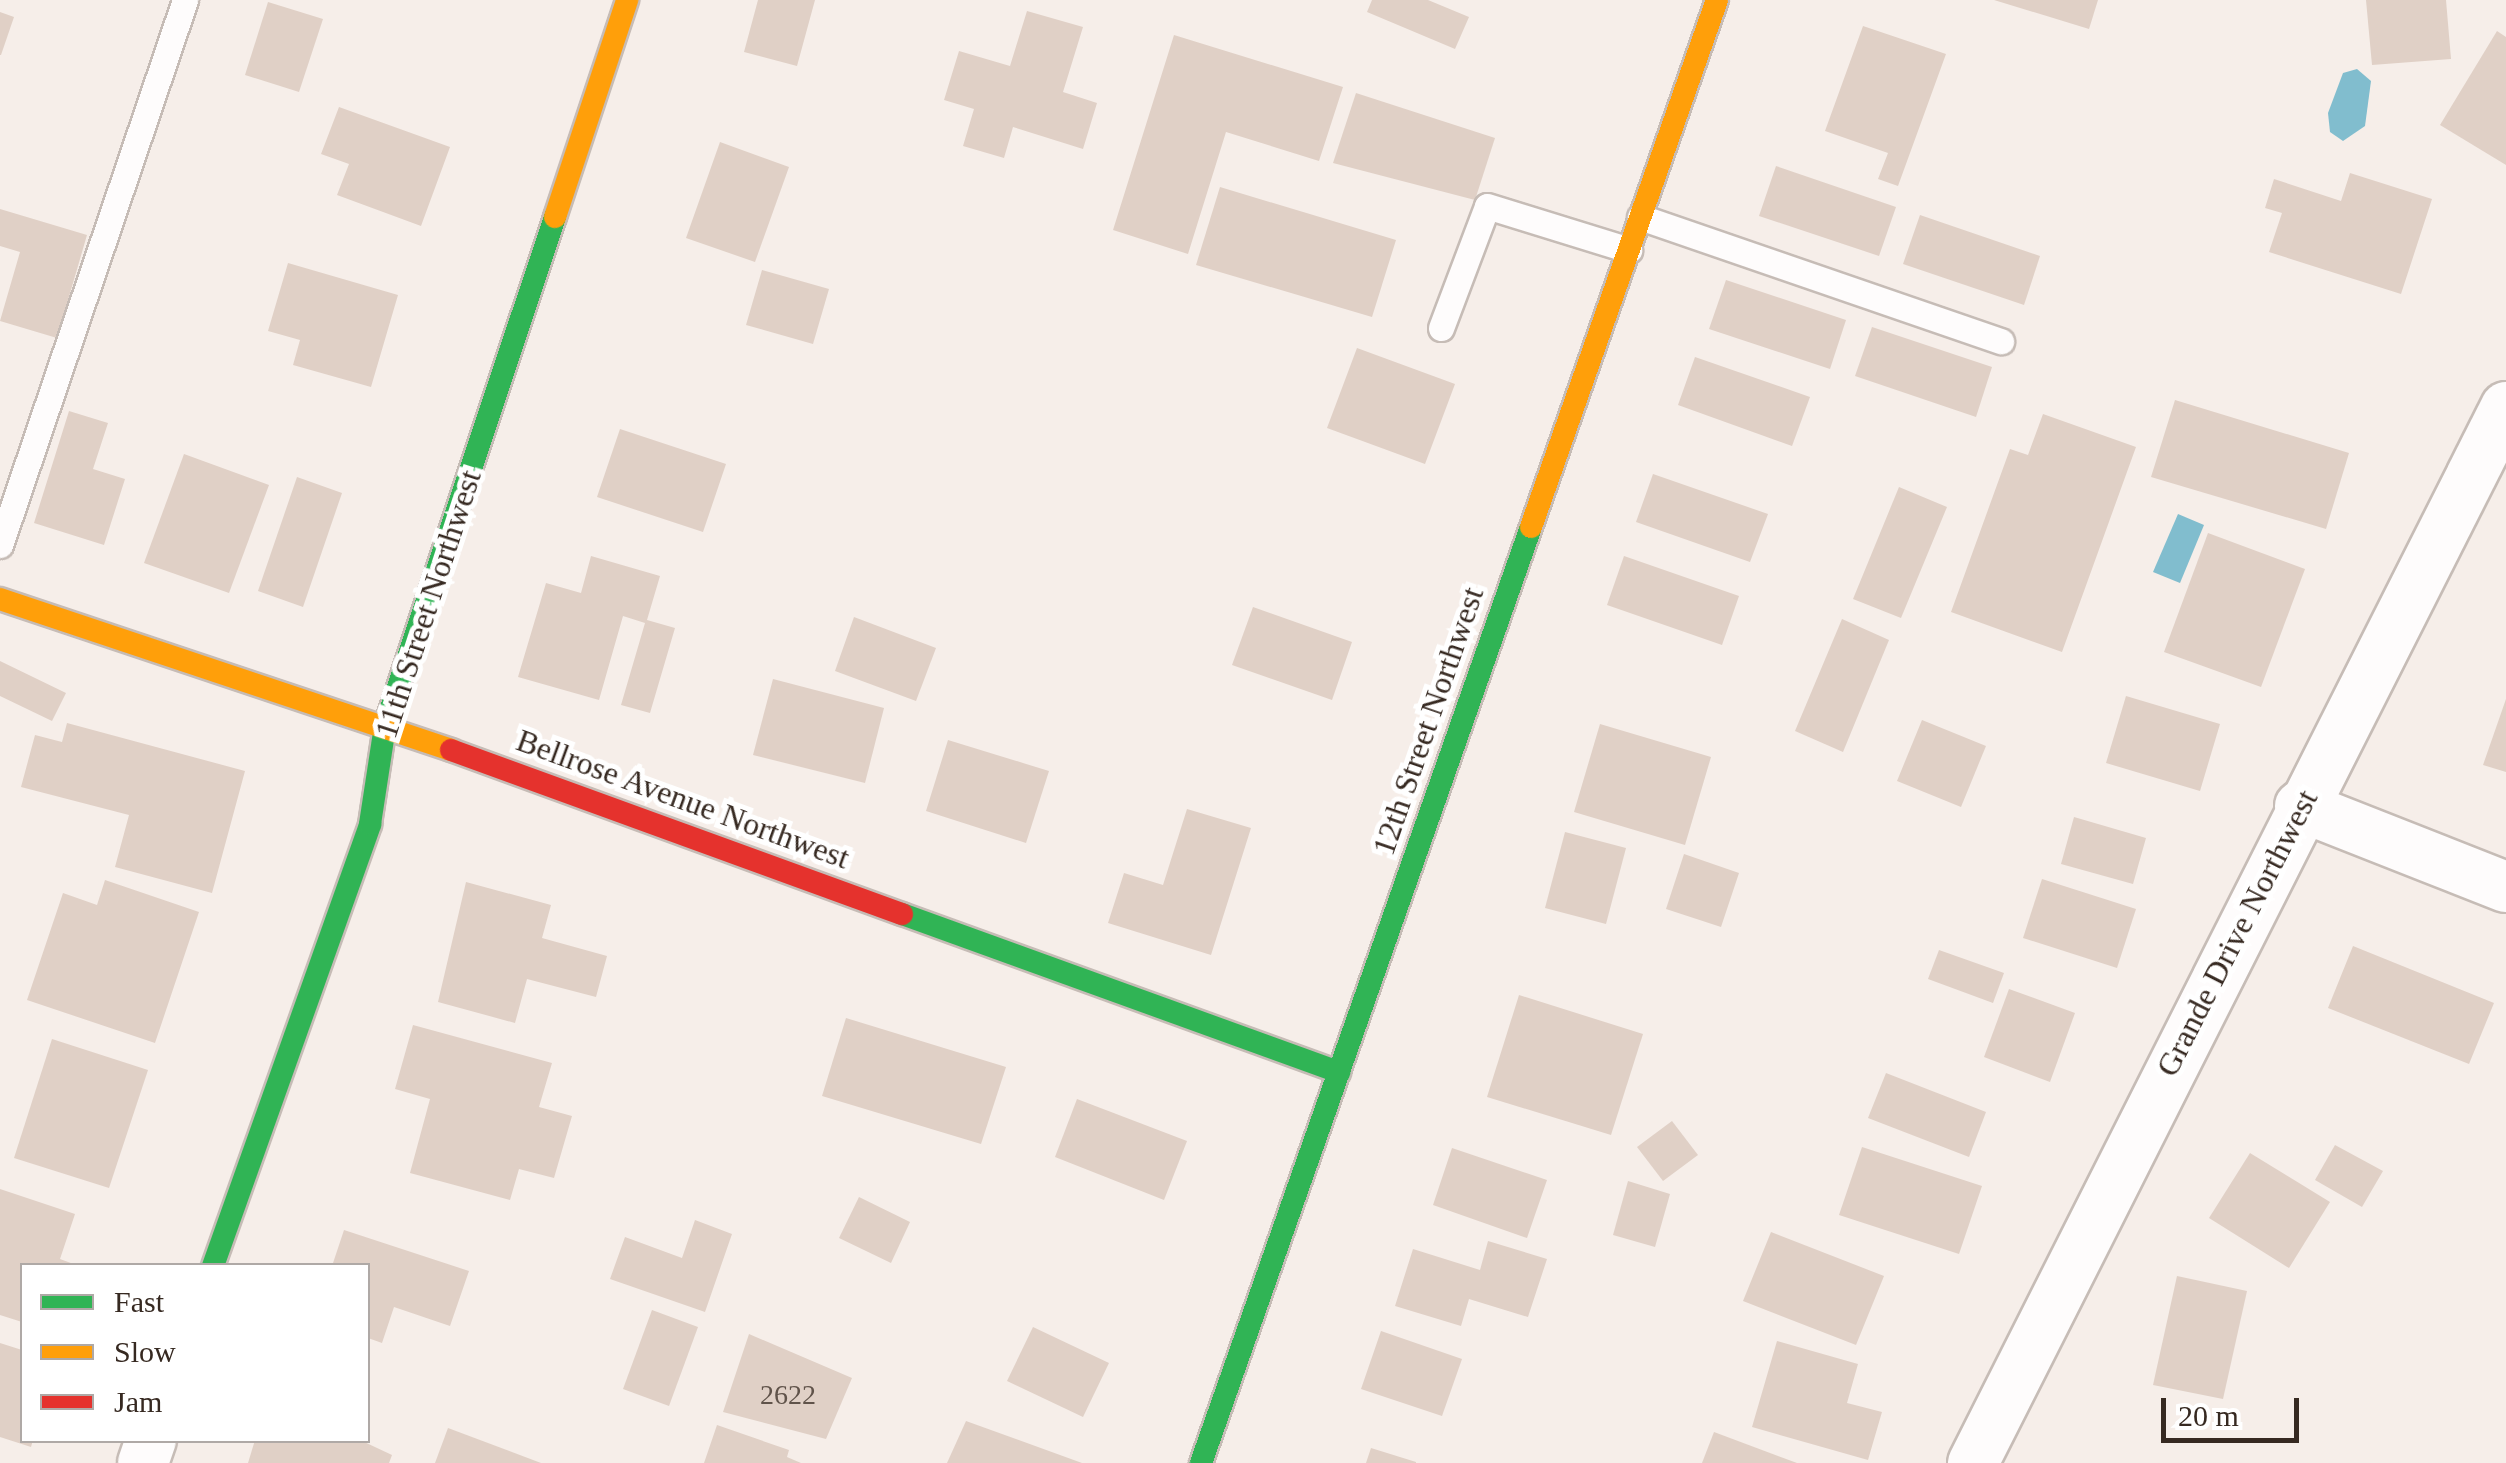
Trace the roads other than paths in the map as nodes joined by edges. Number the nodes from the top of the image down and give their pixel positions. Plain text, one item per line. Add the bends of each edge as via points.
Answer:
1 (185, 0) edge
2 (627, 0) edge
3 (1717, 0) edge
4 (1640, 218) junction
5 (1630, 250) junction
6 (1441, 328) dead end
7 (2002, 340) dead end
8 (2506, 407) edge
9 (0, 545) edge
10 (0, 599) edge
11 (385, 726) junction
12 (2300, 806) junction
13 (2506, 887) edge
14 (1339, 1072) junction
15 (214, 1263) edge
16 (1201, 1463) edge
17 (1973, 1463) edge

1 - 9 lane
2 - 11 street, 11th Street Northwest
3 - 4 street, 12th Street Northwest
4 - 5 street, 12th Street Northwest
4 - 7 lane
5 - 6 lane via 1487,206
5 - 14 street, 12th Street Northwest
8 - 12 street, Grande Drive Northwest
10 - 11 street, Bellrose Avenue Northwest
11 - 14 street, Bellrose Avenue Northwest
11 - 15 street, 11th Street Northwest via 370,824
12 - 13 street
12 - 17 street, Grande Drive Northwest
14 - 16 street, 12th Street Northwest

